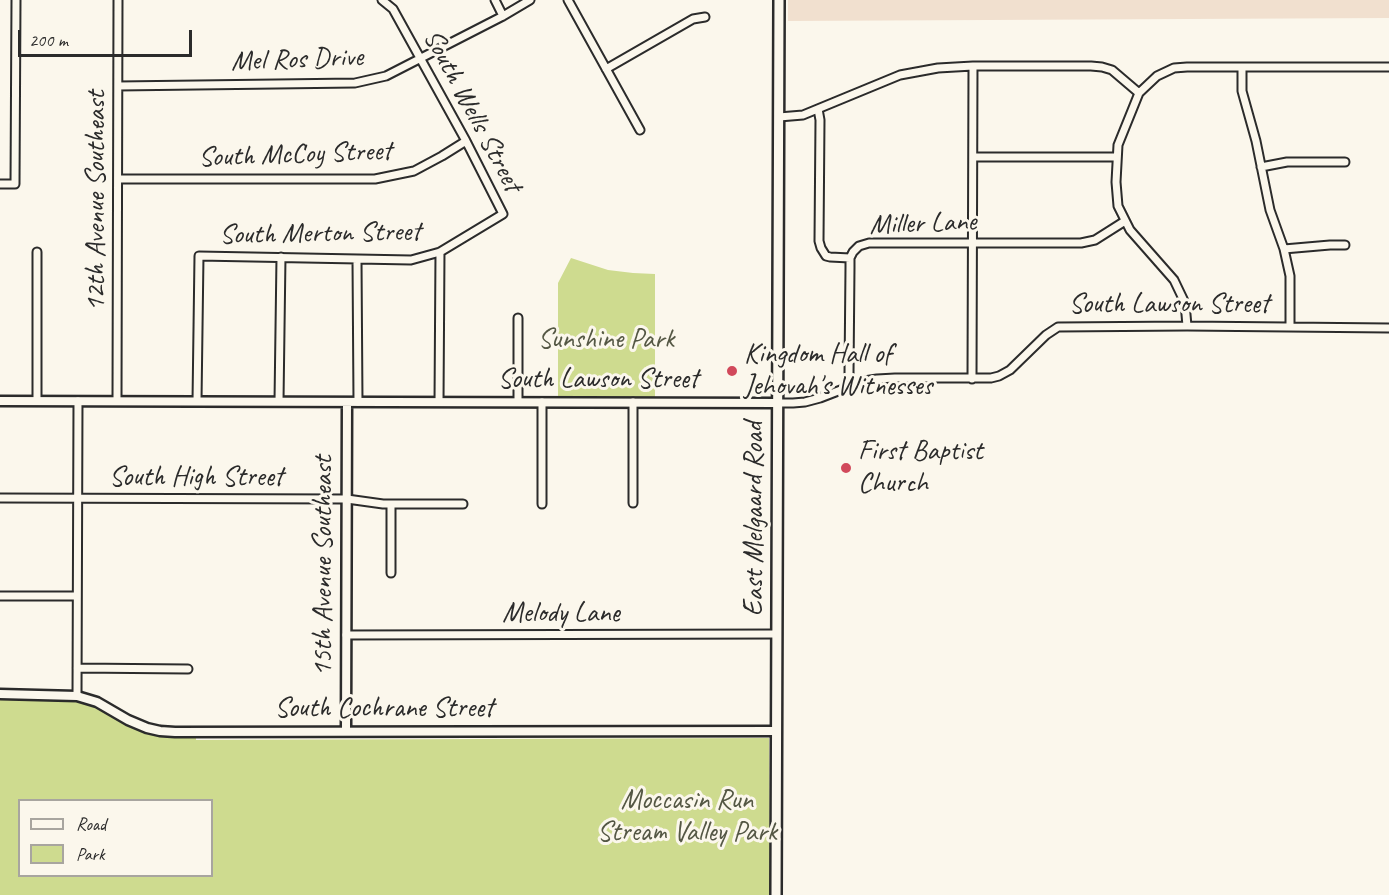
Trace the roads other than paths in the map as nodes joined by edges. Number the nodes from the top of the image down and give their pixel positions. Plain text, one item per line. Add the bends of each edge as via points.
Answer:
1 (16, 0) edge
2 (118, 0) edge
3 (382, 0) edge
4 (495, 0) edge
5 (530, 0) edge
6 (568, 0) edge
7 (779, 0) edge
8 (503, 16) junction
9 (705, 17) dead end
10 (421, 58) junction
11 (973, 66) junction
12 (1242, 67) junction
13 (1389, 67) edge
14 (606, 69) junction
15 (118, 86) junction
16 (1139, 93) junction
17 (818, 109) junction
18 (779, 117) junction
19 (640, 130) dead end
20 (466, 141) junction
21 (972, 157) junction
22 (1117, 158) junction
23 (1345, 162) dead end
24 (1261, 167) junction
25 (118, 179) junction
26 (0, 184) edge
27 (503, 214) joint
28 (1125, 221) junction
29 (972, 243) junction
30 (1345, 245) dead end
31 (1284, 249) junction
32 (37, 252) dead end
33 (440, 252) junction
34 (281, 257) junction
35 (850, 258) junction
36 (357, 260) junction
37 (518, 318) dead end
38 (1187, 326) junction
39 (1290, 327) junction
40 (1389, 328) edge
41 (972, 379) junction
42 (852, 385) junction
43 (0, 401) edge
44 (37, 401) junction
45 (78, 401) junction
46 (117, 401) junction
47 (197, 401) junction
48 (279, 401) junction
49 (347, 402) junction
50 (358, 402) junction
51 (439, 402) junction
52 (518, 402) junction
53 (542, 402) junction
54 (633, 402) junction
55 (778, 403) junction
56 (0, 498) edge
57 (77, 498) junction
58 (346, 499) junction
59 (633, 503) dead end
60 (390, 504) junction
61 (463, 504) dead end
62 (542, 504) dead end
63 (391, 573) dead end
64 (0, 596) edge
65 (77, 596) junction
66 (777, 634) junction
67 (346, 635) junction
68 (77, 668) junction
69 (188, 669) dead end
70 (0, 694) edge
71 (77, 696) junction
72 (776, 730) junction
73 (346, 731) junction
74 (776, 895) edge

1 - 26 street via 15,183
2 - 15 street, 12th Avenue Southeast
3 - 10 street, South Wells Street via 393,9
4 - 8 street
5 - 8 street, Mel Ros Drive
6 - 14 street
7 - 18 main road, East Melgaard Road
8 - 10 street, Mel Ros Drive
9 - 14 street via 693,19
10 - 15 street, Mel Ros Drive via 386,76 355,83
10 - 20 street, South Wells Street
11 - 16 street via 1102,67 1112,70
11 - 17 street via 900,75
11 - 21 street
12 - 13 street
12 - 16 street via 1174,68 1156,76
12 - 24 street via 1242,91
14 - 19 street
15 - 25 street, 12th Avenue Southeast
16 - 22 street via 1118,145
17 - 18 street
17 - 35 street via 819,241 826,256
18 - 55 main road, East Melgaard Road
20 - 25 street, South McCoy Street via 414,171 375,179
20 - 27 street, South Wells Street
21 - 22 street
21 - 29 street
22 - 28 street via 1118,206
23 - 24 street via 1287,162
24 - 31 street
25 - 46 street, 12th Avenue Southeast
27 - 33 street, South Merton Street
28 - 29 street, Miller Lane via 1090,242
28 - 38 street via 1174,280 1185,303
29 - 35 street, Miller Lane via 869,243 859,246
29 - 41 street
30 - 31 street
31 - 39 street via 1290,276
32 - 44 street
33 - 36 street, South Merton Street via 411,260
33 - 51 street
34 - 36 street, South Merton Street
34 - 47 street, South Merton Street via 198,256
34 - 48 street
35 - 42 street, Miller Lane
36 - 50 street
37 - 52 street
38 - 39 street, South Lawson Street
38 - 41 street, South Lawson Street via 1058,327 1005,374
39 - 40 street, South Lawson Street
41 - 42 street, South Lawson Street via 895,378
42 - 55 street, South Lawson Street via 805,402
43 - 44 street, South Lawson Street
44 - 45 street, South Lawson Street
45 - 46 street, South Lawson Street
45 - 57 street
46 - 47 street, South Lawson Street
47 - 48 street, South Lawson Street
48 - 49 street, South Lawson Street
49 - 50 street, South Lawson Street
49 - 58 street, 15th Avenue Southeast
50 - 51 street, South Lawson Street
51 - 52 street, South Lawson Street
52 - 53 street, South Lawson Street
53 - 54 street, South Lawson Street
53 - 62 street
54 - 55 street, South Lawson Street
54 - 59 street
55 - 66 main road, East Melgaard Road
56 - 57 street, South High Street
57 - 58 street, South High Street
57 - 65 street
58 - 60 street, South High Street
58 - 67 street, 15th Avenue Southeast
60 - 61 street, South High Street
60 - 63 street
64 - 65 street
65 - 68 street
66 - 67 street, Melody Lane
66 - 72 main road, East Melgaard Road
67 - 73 street, 15th Avenue Southeast
68 - 69 street
68 - 71 street
70 - 71 street, South Cochrane Street
71 - 73 street, South Cochrane Street via 160,731
72 - 73 street, South Cochrane Street
72 - 74 main road, East Melgaard Road

